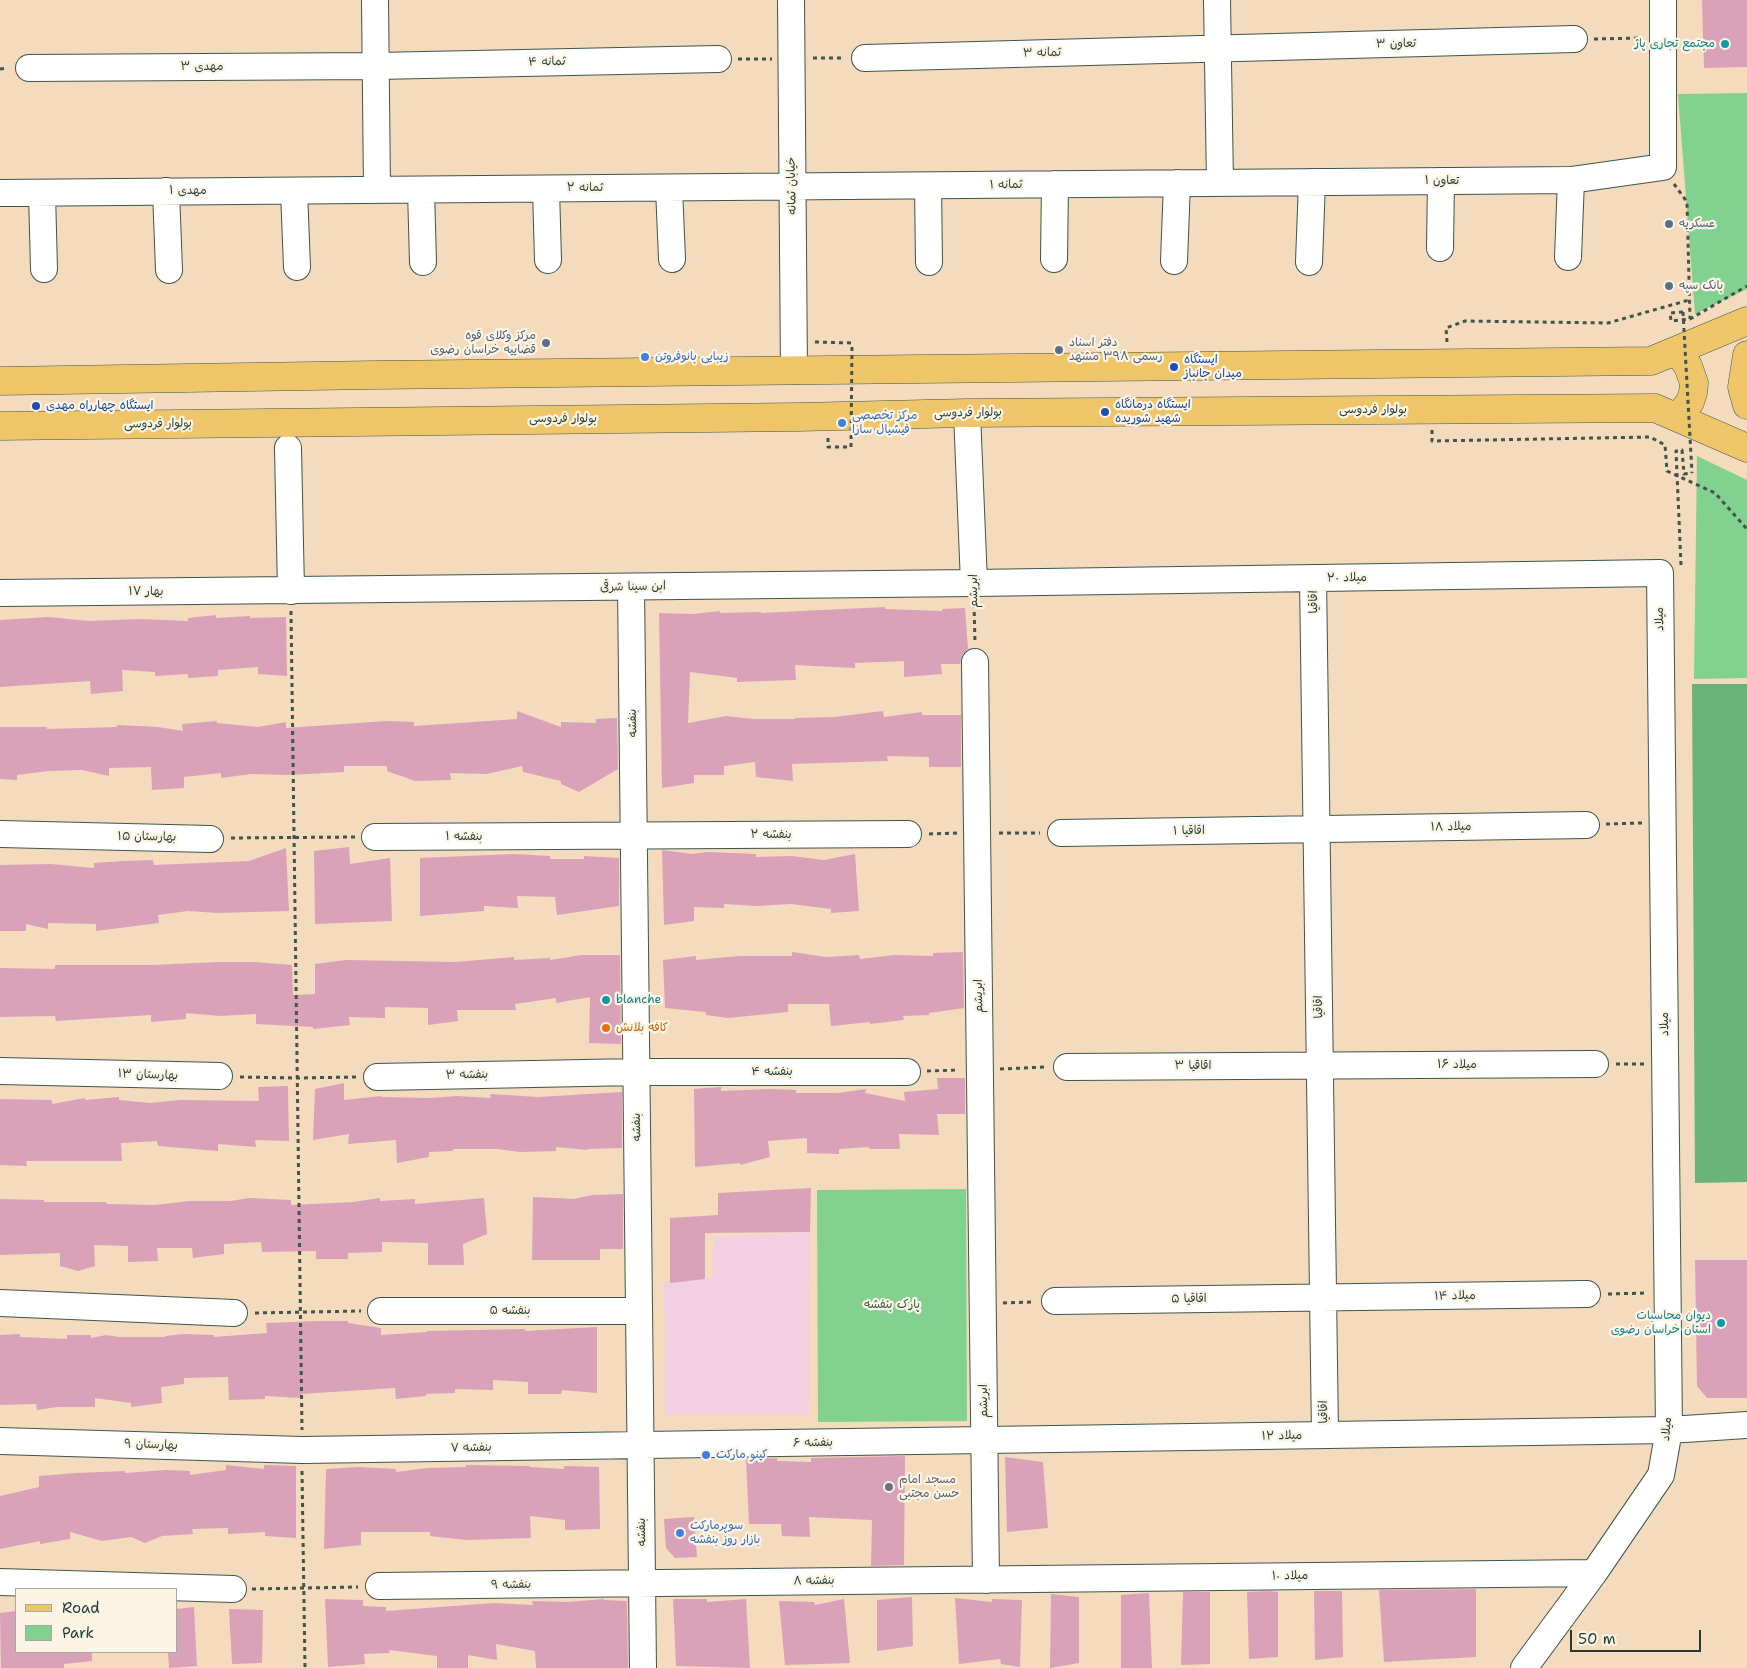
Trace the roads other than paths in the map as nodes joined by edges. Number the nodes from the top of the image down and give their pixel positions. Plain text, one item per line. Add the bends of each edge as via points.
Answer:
1 (375, 0) edge
2 (791, 0) edge
3 (1217, 0) edge
4 (1663, 0) edge
5 (1574, 39) road end
6 (1218, 48) junction
7 (866, 58) dead end
8 (718, 59) dead end
9 (376, 66) junction
10 (29, 68) dead end
11 (1571, 180) junction
12 (1312, 182) junction
13 (1441, 182) junction
14 (1220, 183) junction
15 (1055, 184) junction
16 (1177, 184) junction
17 (928, 186) junction
18 (792, 187) junction
19 (670, 188) junction
20 (546, 189) junction
21 (376, 190) junction
22 (421, 190) junction
23 (166, 191) junction
24 (294, 191) junction
25 (0, 193) edge
26 (42, 193) junction
27 (1440, 248) dead end
28 (1568, 257) dead end
29 (1054, 258) dead end
30 (672, 259) dead end
31 (548, 260) dead end
32 (1174, 261) dead end
33 (423, 262) dead end
34 (929, 262) dead end
35 (1309, 262) dead end
36 (297, 267) dead end
37 (44, 268) dead end
38 (168, 270) dead end
39 (1747, 321) edge
40 (1674, 352) junction
41 (1747, 356) edge
42 (794, 371) junction
43 (0, 381) edge
44 (1747, 406) edge
45 (967, 413) junction
46 (1678, 417) junction
47 (0, 426) edge
48 (288, 448) dead end
49 (1747, 448) edge
50 (1660, 573) joint
51 (1313, 578) junction
52 (974, 583) junction
53 (631, 587) junction
54 (291, 591) junction
55 (0, 593) edge
56 (975, 662) road end
57 (1586, 825) road end
58 (1316, 829) junction
59 (1061, 833) dead end
60 (0, 834) edge
61 (908, 834) dead end
62 (634, 835) junction
63 (375, 837) road end
64 (210, 838) road end
65 (1595, 1064) road end
66 (1320, 1065) junction
67 (1067, 1067) dead end
68 (0, 1071) edge
69 (636, 1072) junction
70 (907, 1072) dead end
71 (219, 1076) road end
72 (377, 1077) road end
73 (1586, 1294) road end
74 (1323, 1297) junction
75 (1055, 1301) road end
76 (0, 1303) edge
77 (381, 1311) road end
78 (639, 1311) junction
79 (234, 1313) road end
80 (1747, 1426) edge
81 (1669, 1430) junction
82 (1325, 1435) junction
83 (984, 1440) junction
84 (0, 1441) edge
85 (641, 1445) junction
86 (302, 1450) joint
87 (1594, 1573) junction
88 (986, 1580) junction
89 (0, 1582) edge
90 (642, 1583) junction
91 (379, 1586) road end
92 (233, 1589) road end
93 (643, 1668) edge
94 (1524, 1668) edge

1 - 9 street
2 - 18 street, خیابان ثمانه
3 - 6 street
4 - 11 street, تعاون ۱ via 1663,167
5 - 6 street, تعاون ۳
6 - 7 street, ثمانه ۳
6 - 14 street
8 - 9 street, ثمانه ۴
9 - 10 street, مهدی ۳
9 - 21 street
11 - 13 street, تعاون ۱
11 - 28 street
12 - 13 street, تعاون ۱
12 - 14 street, تعاون ۱
12 - 35 street
13 - 27 street
14 - 16 street, ثمانه ۱
15 - 16 street, ثمانه ۱
15 - 17 street, ثمانه ۱
15 - 29 street
16 - 32 street
17 - 18 street, ثمانه ۱
17 - 34 street
18 - 19 street, ثمانه ۲
18 - 42 street, خیابان ثمانه
19 - 20 street, ثمانه ۲
19 - 30 street
20 - 22 street, ثمانه ۲
20 - 31 street
21 - 22 street, ثمانه ۲
21 - 24 street, مهدی ۱
22 - 33 street
23 - 24 street, مهدی ۱
23 - 26 street, مهدی ۱
23 - 38 street
24 - 36 street
25 - 26 street, مهدی ۱
26 - 37 street
39 - 40 main road
40 - 42 main road via 1650,361
40 - 46 main road via 1688,366 1694,383 1690,402
41 - 44 main road via 1742,387
42 - 43 main road
45 - 46 main road, بولوار فردوسی via 1655,408
45 - 47 main road, بولوار فردوسی
45 - 52 street, ابریشم
46 - 49 main road, بولوار فردوسی
48 - 54 street
50 - 51 street, میلاد ۲۰
50 - 81 street, میلاد
51 - 52 street, میلاد ۲۰
51 - 58 street, اقاقیا
52 - 53 street, ابن سینا شرقی
53 - 54 street, ابن سینا شرقی
53 - 62 street, بنفشه
54 - 55 street, بهار ۱۷
56 - 83 street, ابریشم
57 - 58 street, میلاد ۱۸
58 - 59 street, اقاقیا ۱
58 - 66 street, اقاقیا
60 - 64 street, بهارستان ۱۵
61 - 62 street, بنفشه ۲
62 - 63 street, بنفشه ۱
62 - 69 street, بنفشه
65 - 66 street, میلاد ۱۶
66 - 67 street, اقاقیا ۳
66 - 74 street, اقاقیا
68 - 71 street, بهارستان ۱۳
69 - 70 street, بنفشه ۴
69 - 72 street, بنفشه ۳
69 - 78 street, بنفشه
73 - 74 street, میلاد ۱۴
74 - 75 street, اقاقیا ۵
74 - 82 street, اقاقیا
76 - 79 street
77 - 78 street, بنفشه ۵
78 - 85 street, بنفشه
80 - 81 street, میلاد ۱۲
81 - 82 street, میلاد ۱۲
81 - 87 street, میلاد via 1661,1475
82 - 83 street, میلاد ۱۲
83 - 85 street, بنفشه ۶
83 - 88 street, ابریشم
84 - 86 street, بهارستان ۹
85 - 86 street, بنفشه ۷
85 - 90 street, بنفشه
87 - 88 street, میلاد ۱۰
87 - 94 street
88 - 90 street, بنفشه ۸
89 - 92 street
90 - 91 street, بنفشه ۹
90 - 93 street, بنفشه

